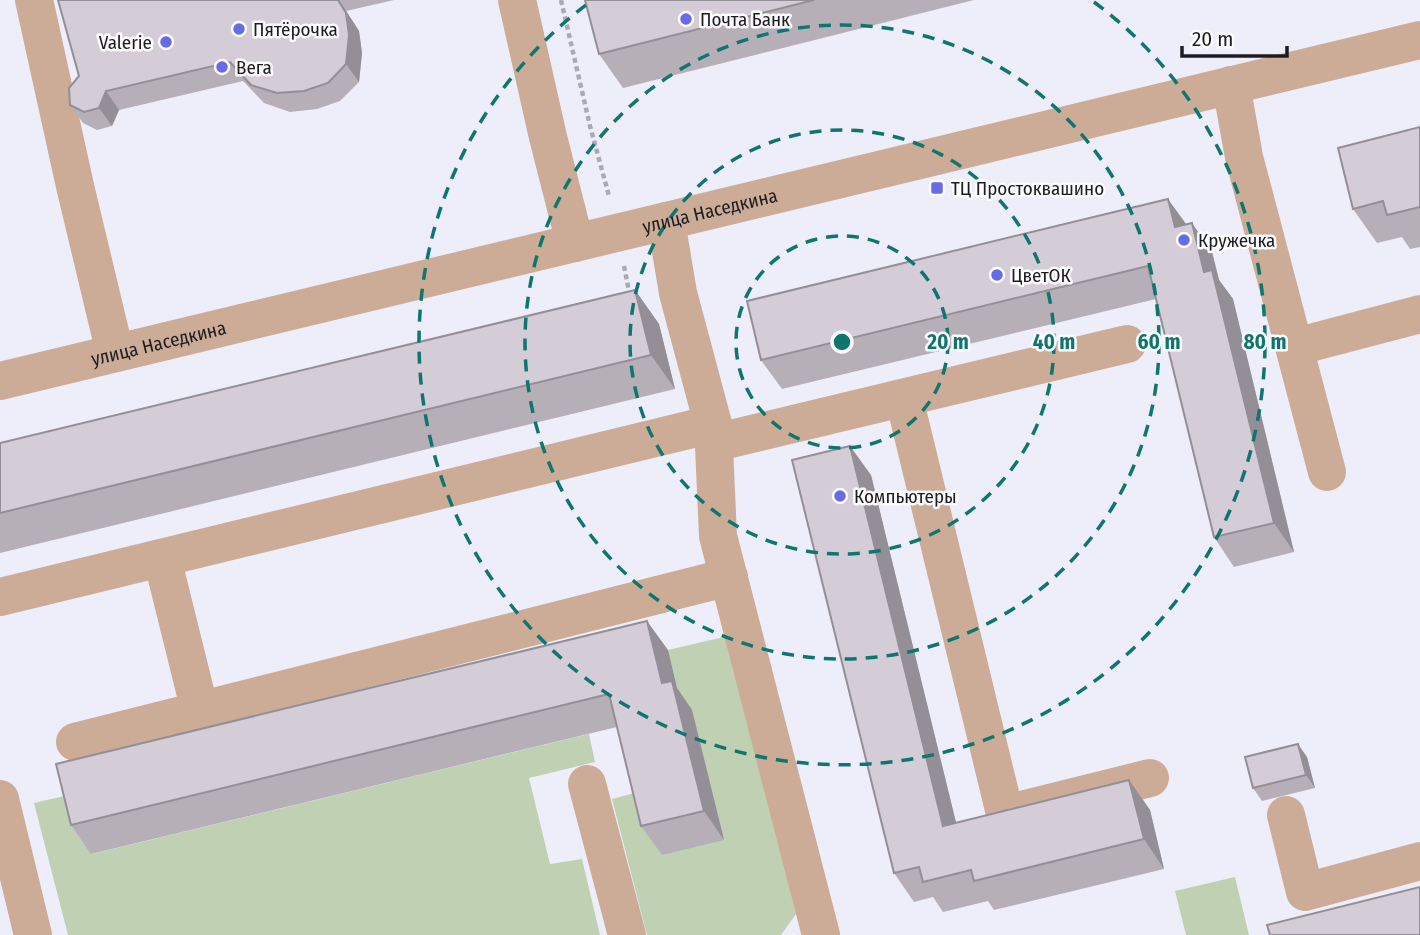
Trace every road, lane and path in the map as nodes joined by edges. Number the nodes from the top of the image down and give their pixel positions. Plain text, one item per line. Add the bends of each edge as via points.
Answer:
1 (34, 0) edge
2 (517, 0) edge
3 (561, 0) edge
4 (1420, 40) edge
5 (1230, 85) junction
6 (666, 221) junction
7 (618, 232) junction
8 (575, 243) junction
9 (631, 304) edge
10 (1420, 314) edge
11 (1127, 344) dead end
12 (1295, 347) junction
13 (115, 353) junction
14 (0, 381) edge
15 (904, 398) junction
16 (714, 434) junction
17 (1327, 472) dead end
18 (162, 558) junction
19 (729, 577) junction
20 (0, 597) edge
21 (200, 711) junction
22 (75, 742) dead end
23 (1150, 778) dead end
24 (587, 784) dead end
25 (0, 799) edge
26 (1286, 815) dead end
27 (1420, 861) edge
28 (33, 935) edge
29 (627, 935) edge
30 (821, 935) edge

1 - 13 street
2 - 8 street
3 - 7 path
4 - 5 street, улица Наседкина
5 - 6 street, улица Наседкина
5 - 12 street via 1244,157
6 - 7 street, улица Наседкина
6 - 16 street via 678,293
7 - 8 street, улица Наседкина
7 - 9 path
8 - 13 street, улица Наседкина
10 - 12 street
11 - 15 street
12 - 17 street
13 - 14 street, улица Наседкина
15 - 16 street
15 - 23 street via 1005,814
16 - 18 street
16 - 19 street via 718,536
18 - 20 street
18 - 21 street
19 - 21 street
19 - 30 street
21 - 22 street
24 - 29 street
25 - 28 street
26 - 27 street via 1305,892

